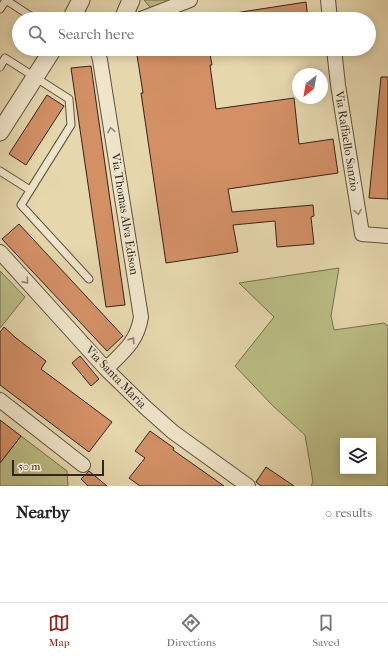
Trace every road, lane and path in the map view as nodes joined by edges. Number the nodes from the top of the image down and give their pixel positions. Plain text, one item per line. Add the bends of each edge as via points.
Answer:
1 (6, 0) edge
2 (132, 0) edge
3 (190, 0) edge
4 (329, 1) edge
5 (0, 9) edge
6 (24, 12) edge
7 (126, 12) edge
8 (144, 12) edge
9 (158, 12) edge
10 (330, 12) edge
11 (49, 56) edge
12 (99, 56) edge
13 (335, 56) edge
14 (0, 67) edge
15 (35, 77) junction
16 (0, 132) edge
17 (0, 171) edge
18 (30, 190) junction
19 (388, 236) edge
20 (0, 252) edge
21 (89, 279) dead end
22 (106, 368) junction
23 (0, 400) edge
24 (83, 465) dead end
25 (246, 486) edge

1 - 5 lane
1 - 6 lane
2 - 7 street
2 - 8 street
3 - 9 street
4 - 10 street
11 - 15 street
22 -> 12 street, Via Thomas Alva Edison via 133,340 139,329 141,317
13 -> 19 street, Via Raffaello Sanzio via 362,234
14 - 15 lane via 5,58
15 - 16 street
15 - 18 lane via 69,99 71,125
17 - 18 lane
18 - 21 lane via 21,205
20 -> 22 street, Via Santa Maria
22 - 25 street, Via Santa Maria via 168,428
23 - 24 street

